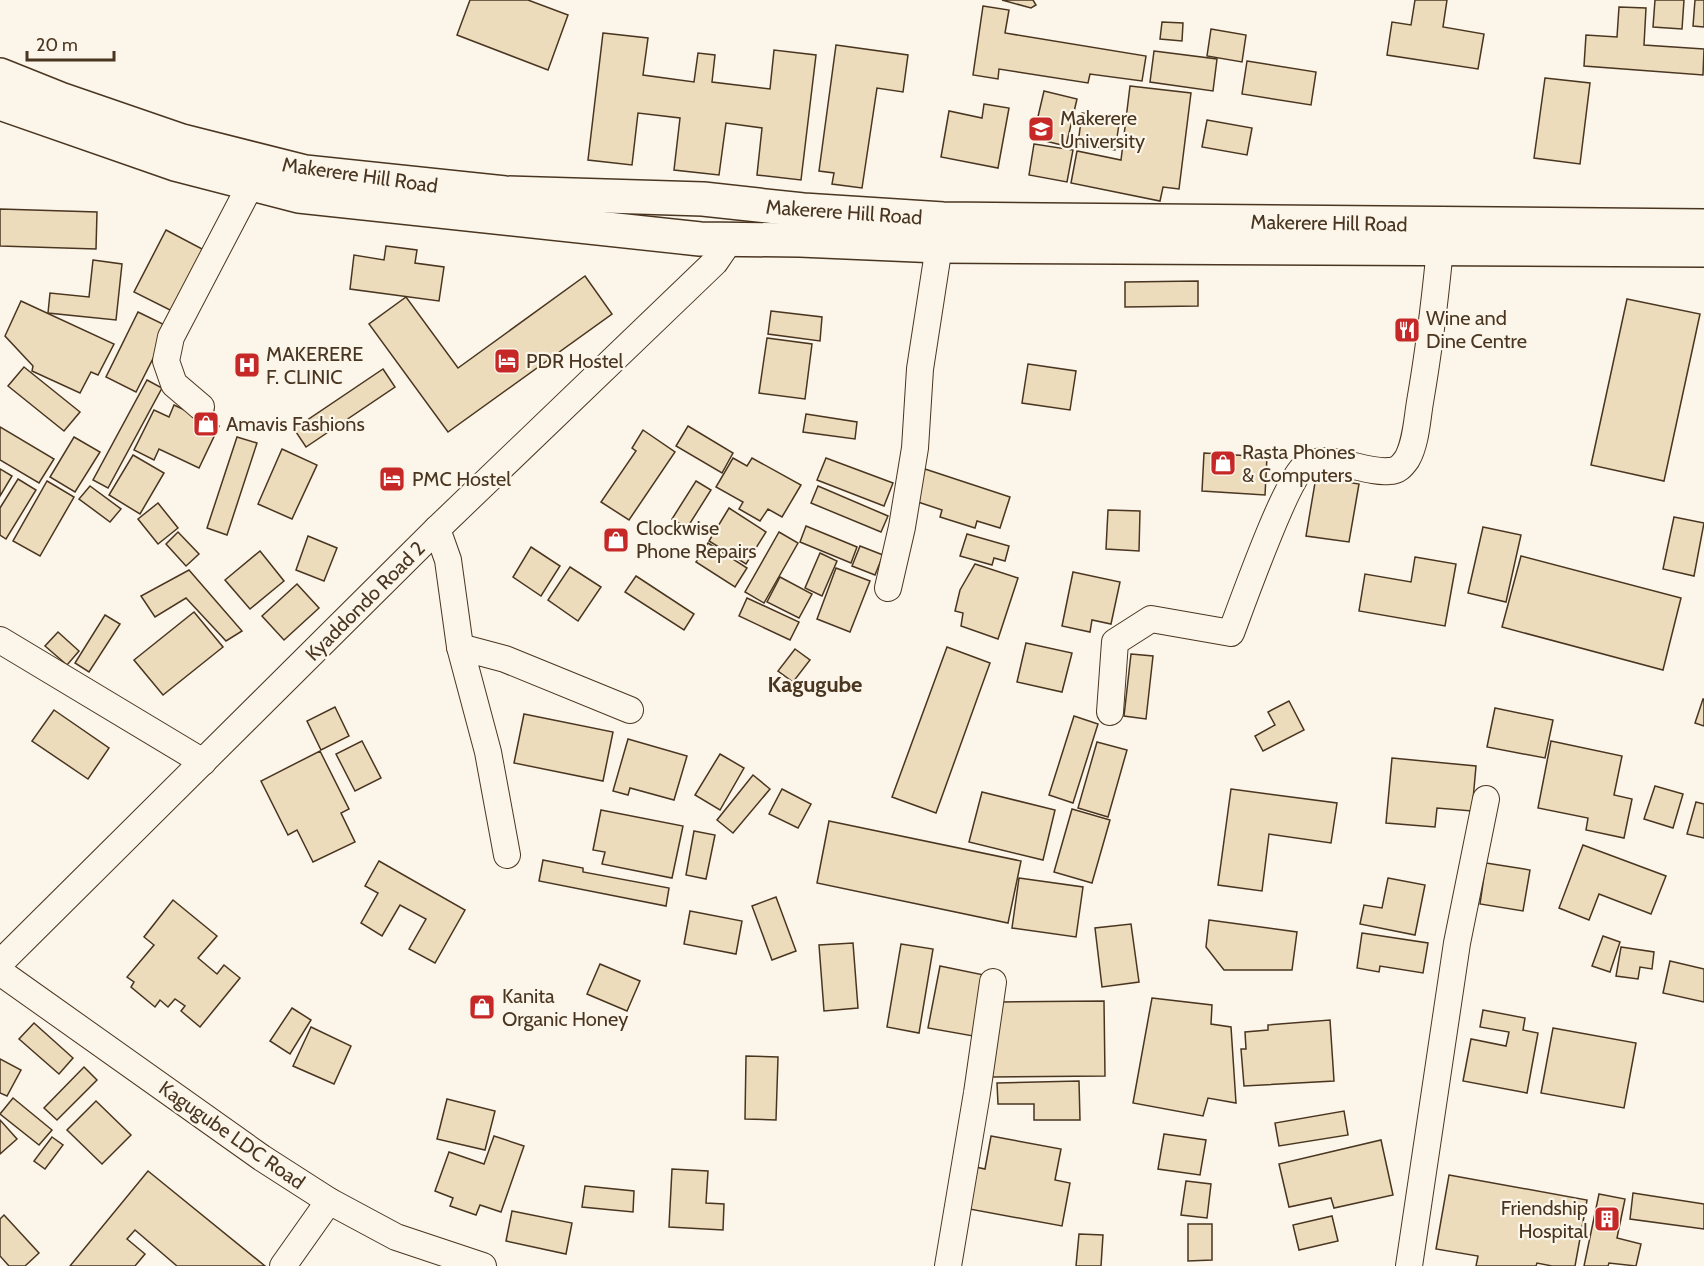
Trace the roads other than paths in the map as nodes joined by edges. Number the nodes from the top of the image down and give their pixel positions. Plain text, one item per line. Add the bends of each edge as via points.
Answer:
1 (0, 75) edge
2 (0, 103) edge
3 (251, 184) junction
4 (1704, 226) edge
5 (730, 240) junction
6 (939, 246) junction
7 (1440, 248) junction
8 (1704, 250) edge
9 (201, 407) dead end
10 (437, 529) junction
11 (888, 588) dead end
12 (0, 640) edge
13 (460, 647) junction
14 (630, 710) dead end
15 (1110, 712) dead end
16 (203, 762) junction
17 (1486, 799) dead end
18 (507, 855) dead end
19 (2, 960) edge
20 (993, 982) dead end
21 (329, 1201) junction
22 (283, 1266) edge
23 (483, 1266) edge
24 (948, 1266) edge
25 (1409, 1266) edge

1 - 4 main road, Makerere Hill Road via 182,141 305,172 505,193 703,199 943,219
2 - 3 main road, Makerere Hill Road via 175,164
3 - 5 main road, Makerere Hill Road via 299,196 356,203
3 - 9 street via 171,337 166,361 174,384
5 - 6 main road, Makerere Hill Road
5 - 10 street, Kyaddondo Road 2 via 715,261
6 - 7 main road, Makerere Hill Road
6 - 11 street via 920,369 915,448
7 - 8 main road, Makerere Hill Road
7 - 15 street via 1431,338 1408,458 1399,469 1388,472 1335,462 1316,462 1305,467 1284,500 1231,633 1151,619 1114,642
10 - 13 street via 448,560
10 - 16 street, Kyaddondo Road 2
12 - 16 street
13 - 14 street via 505,659
13 - 18 street via 488,752
16 - 19 street, Kyaddondo Road 2
17 - 25 street via 1457,943
19 - 21 street, Kagugube LDC Road via 262,1158
20 - 24 street
21 - 22 street
21 - 23 street, Kagugube LDC Road via 396,1236

